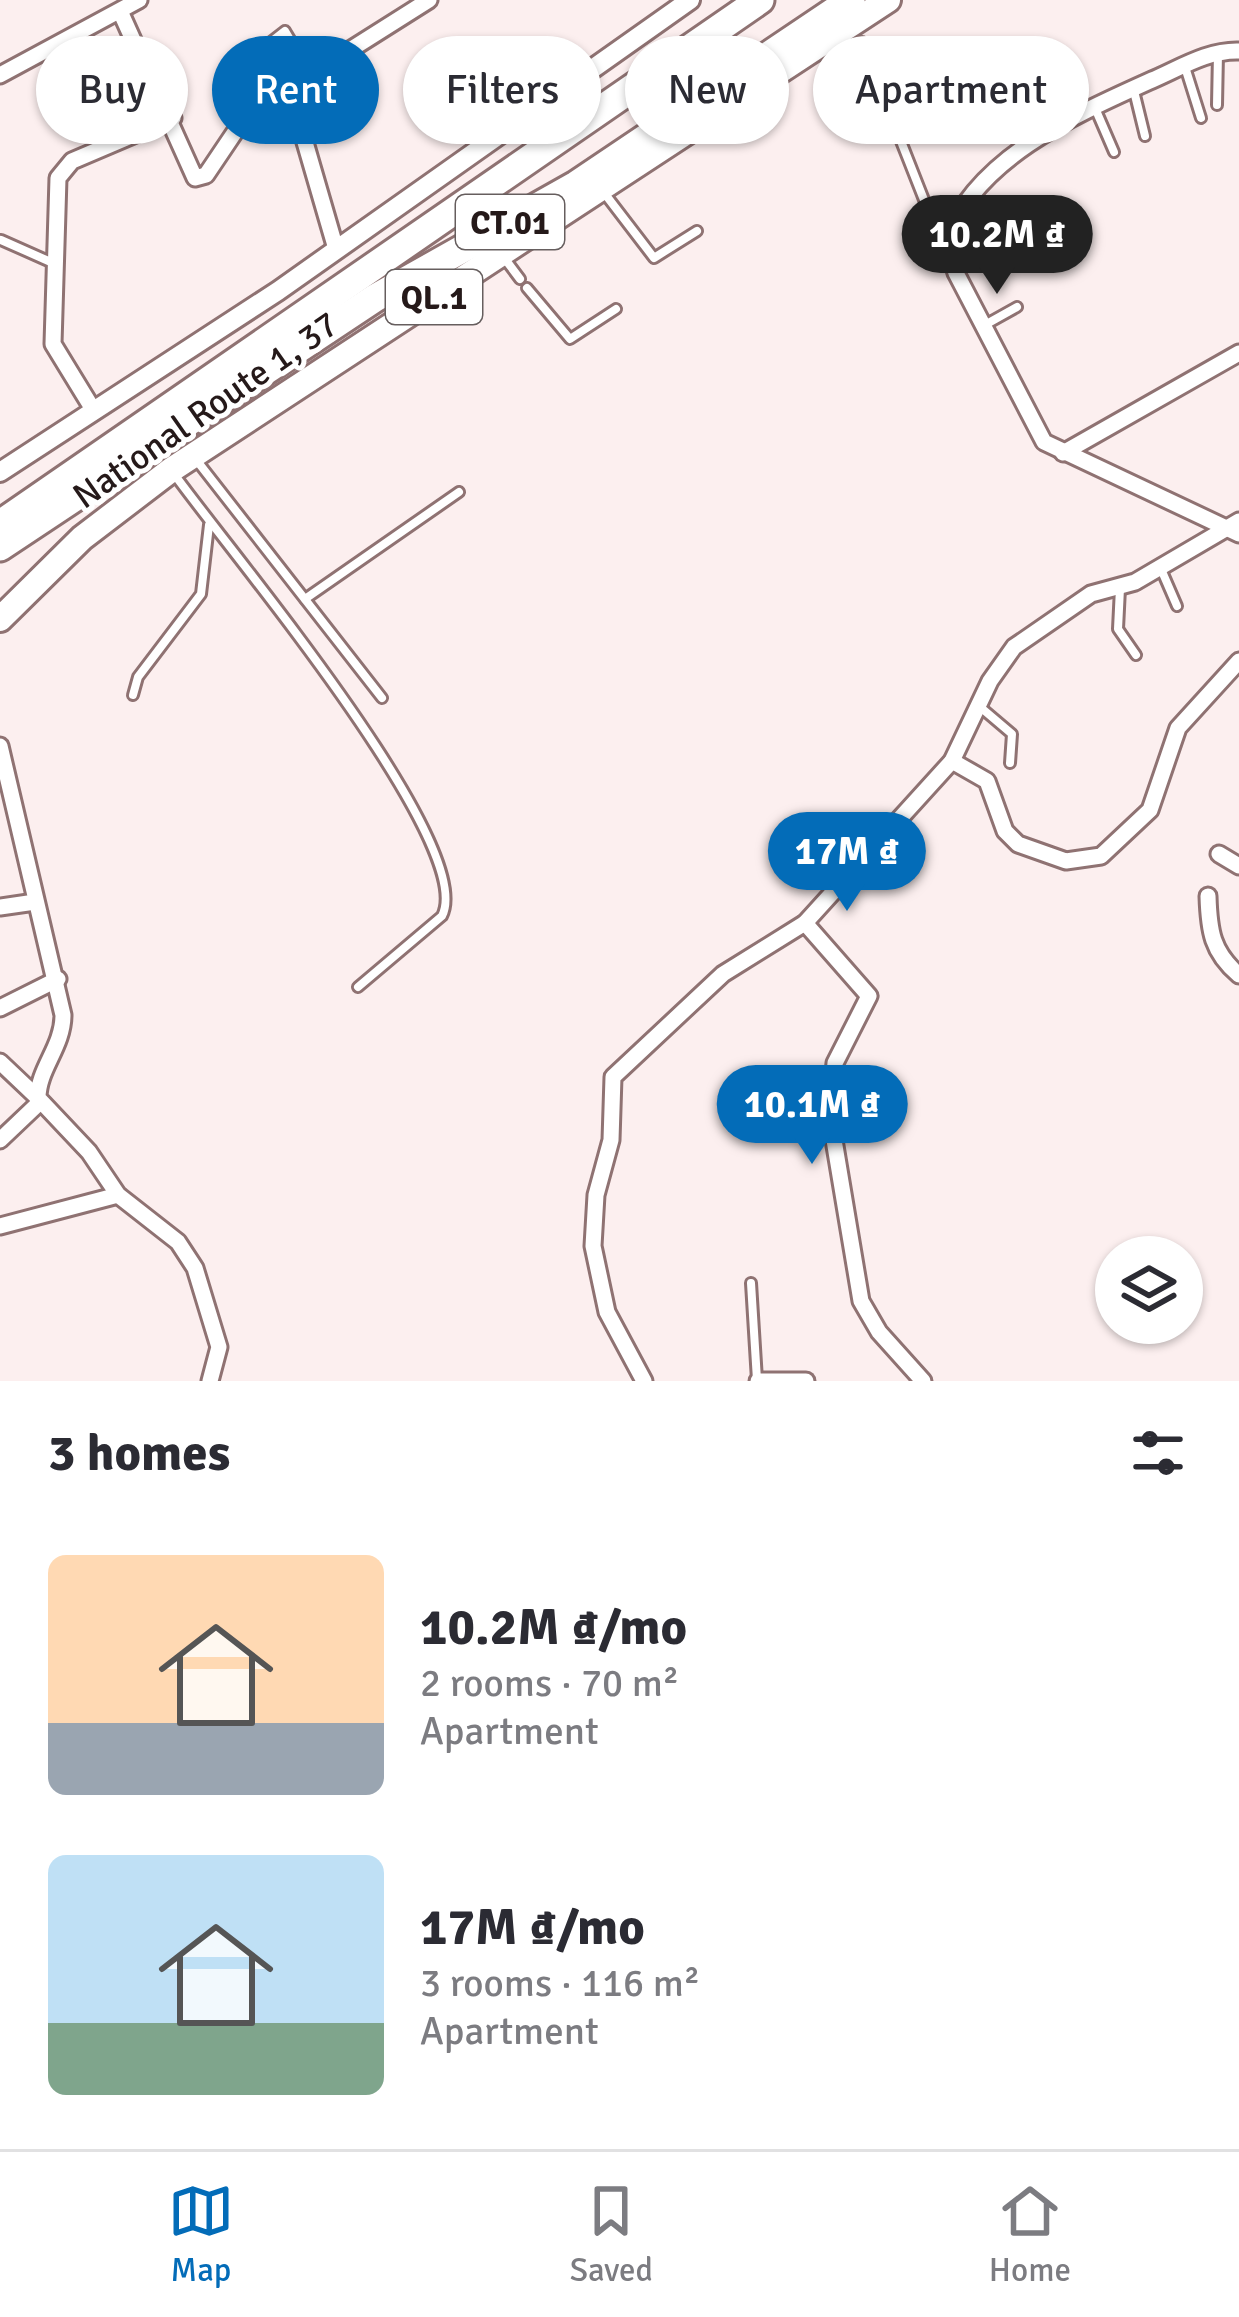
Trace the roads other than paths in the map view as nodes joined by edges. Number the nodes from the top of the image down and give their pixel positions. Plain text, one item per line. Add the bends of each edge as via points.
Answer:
1 (139, 0) edge
2 (690, 0) edge
3 (760, 0) edge
4 (851, 0) edge
5 (888, 0) edge
6 (424, 4) edge
7 (120, 11) junction
8 (132, 36) edge
9 (373, 36) edge
10 (1239, 51) edge
11 (1218, 52) junction
12 (1184, 66) junction
13 (0, 75) edge
14 (1133, 89) junction
15 (1217, 105) dead end
16 (1094, 106) junction
17 (1201, 118) dead end
18 (1145, 136) dead end
19 (116, 144) edge
20 (183, 144) edge
21 (227, 144) edge
22 (306, 144) edge
23 (902, 144) edge
24 (1114, 152) dead end
25 (601, 188) junction
26 (697, 231) dead end
27 (1, 240) edge
28 (946, 240) junction
29 (336, 249) junction
30 (501, 253) junction
31 (55, 263) junction
32 (520, 279) dead end
33 (526, 288) dead end
34 (1017, 307) dead end
35 (616, 309) dead end
36 (983, 326) junction
37 (1239, 353) edge
38 (94, 411) junction
39 (1064, 453) junction
40 (182, 463) junction
41 (0, 472) edge
42 (459, 492) dead end
43 (0, 524) edge
44 (209, 524) junction
45 (1236, 527) edge
46 (0, 547) edge
47 (1161, 568) junction
48 (1120, 586) junction
49 (305, 599) junction
50 (1177, 606) dead end
51 (0, 619) edge
52 (1136, 656) dead end
53 (1239, 662) edge
54 (133, 695) dead end
55 (382, 698) dead end
56 (978, 705) junction
57 (0, 746) edge
58 (952, 761) junction
59 (1010, 764) dead end
60 (1219, 854) dead end
61 (1239, 866) edge
62 (1208, 896) dead end
63 (34, 902) junction
64 (0, 907) edge
65 (805, 923) junction
66 (1239, 975) edge
67 (58, 979) junction
68 (358, 987) dead end
69 (0, 1008) edge
70 (0, 1062) edge
71 (39, 1100) junction
72 (0, 1140) edge
73 (118, 1196) junction
74 (0, 1226) edge
75 (751, 1283) dead end
76 (211, 1381) edge
77 (644, 1381) edge
78 (757, 1381) edge
79 (806, 1381) edge
80 (923, 1381) edge

1 - 7 street
2 - 29 street
3 - 43 highway, CT.01
4 - 46 highway, CT.01 via 576,184 375,298
5 - 25 highway, National Route 1, 37 / QL.1
6 - 9 street
7 - 8 street
7 - 13 street
10 - 11 street
11 - 12 street
11 - 15 lane
12 - 14 street
12 - 17 lane
14 - 16 street
14 - 18 lane
16 - 24 lane
16 - 28 street via 1015,152
19 - 31 street via 63,168 54,193
20 - 21 street via 195,178 203,179
22 - 29 street
23 - 28 lane
25 - 26 lane via 654,258
25 - 30 highway, National Route 1, 37 / QL.1
27 - 31 lane
28 - 36 street
29 - 38 street
30 - 32 lane
30 - 40 highway, National Route 1, 37 / QL.1
31 - 38 street via 53,344
33 - 35 lane via 570,339
34 - 36 lane
36 - 39 street via 1044,442
37 - 39 street
38 - 41 street
39 - 45 street
40 - 44 lane
40 - 49 lane
40 - 51 highway, National Route 1, 37 / QL.1 via 82,538
42 - 49 lane
44 - 54 lane via 201,594
44 - 68 lane via 378,744 449,889 430,929
45 - 47 street
47 - 48 street
47 - 50 lane
48 - 52 lane via 1118,629
48 - 56 street via 1036,628 1000,665
49 - 55 lane
53 - 58 street via 1178,728 1150,811 1101,856 1066,861 1018,844 1005,831 992,788
56 - 58 street
56 - 59 lane via 1012,734
57 - 63 street
58 - 65 street
60 - 61 street
62 - 66 street via 1215,947
63 - 64 street
63 - 67 street
65 - 77 street via 723,974 613,1078 593,1246 607,1312
65 - 80 street via 868,996 835,1063 830,1116 862,1301
67 - 69 street
67 - 71 street via 63,1036
70 - 71 street
71 - 72 street
71 - 73 street
73 - 74 street
73 - 76 street via 178,1243 196,1268 219,1347
75 - 78 lane
78 - 79 street

